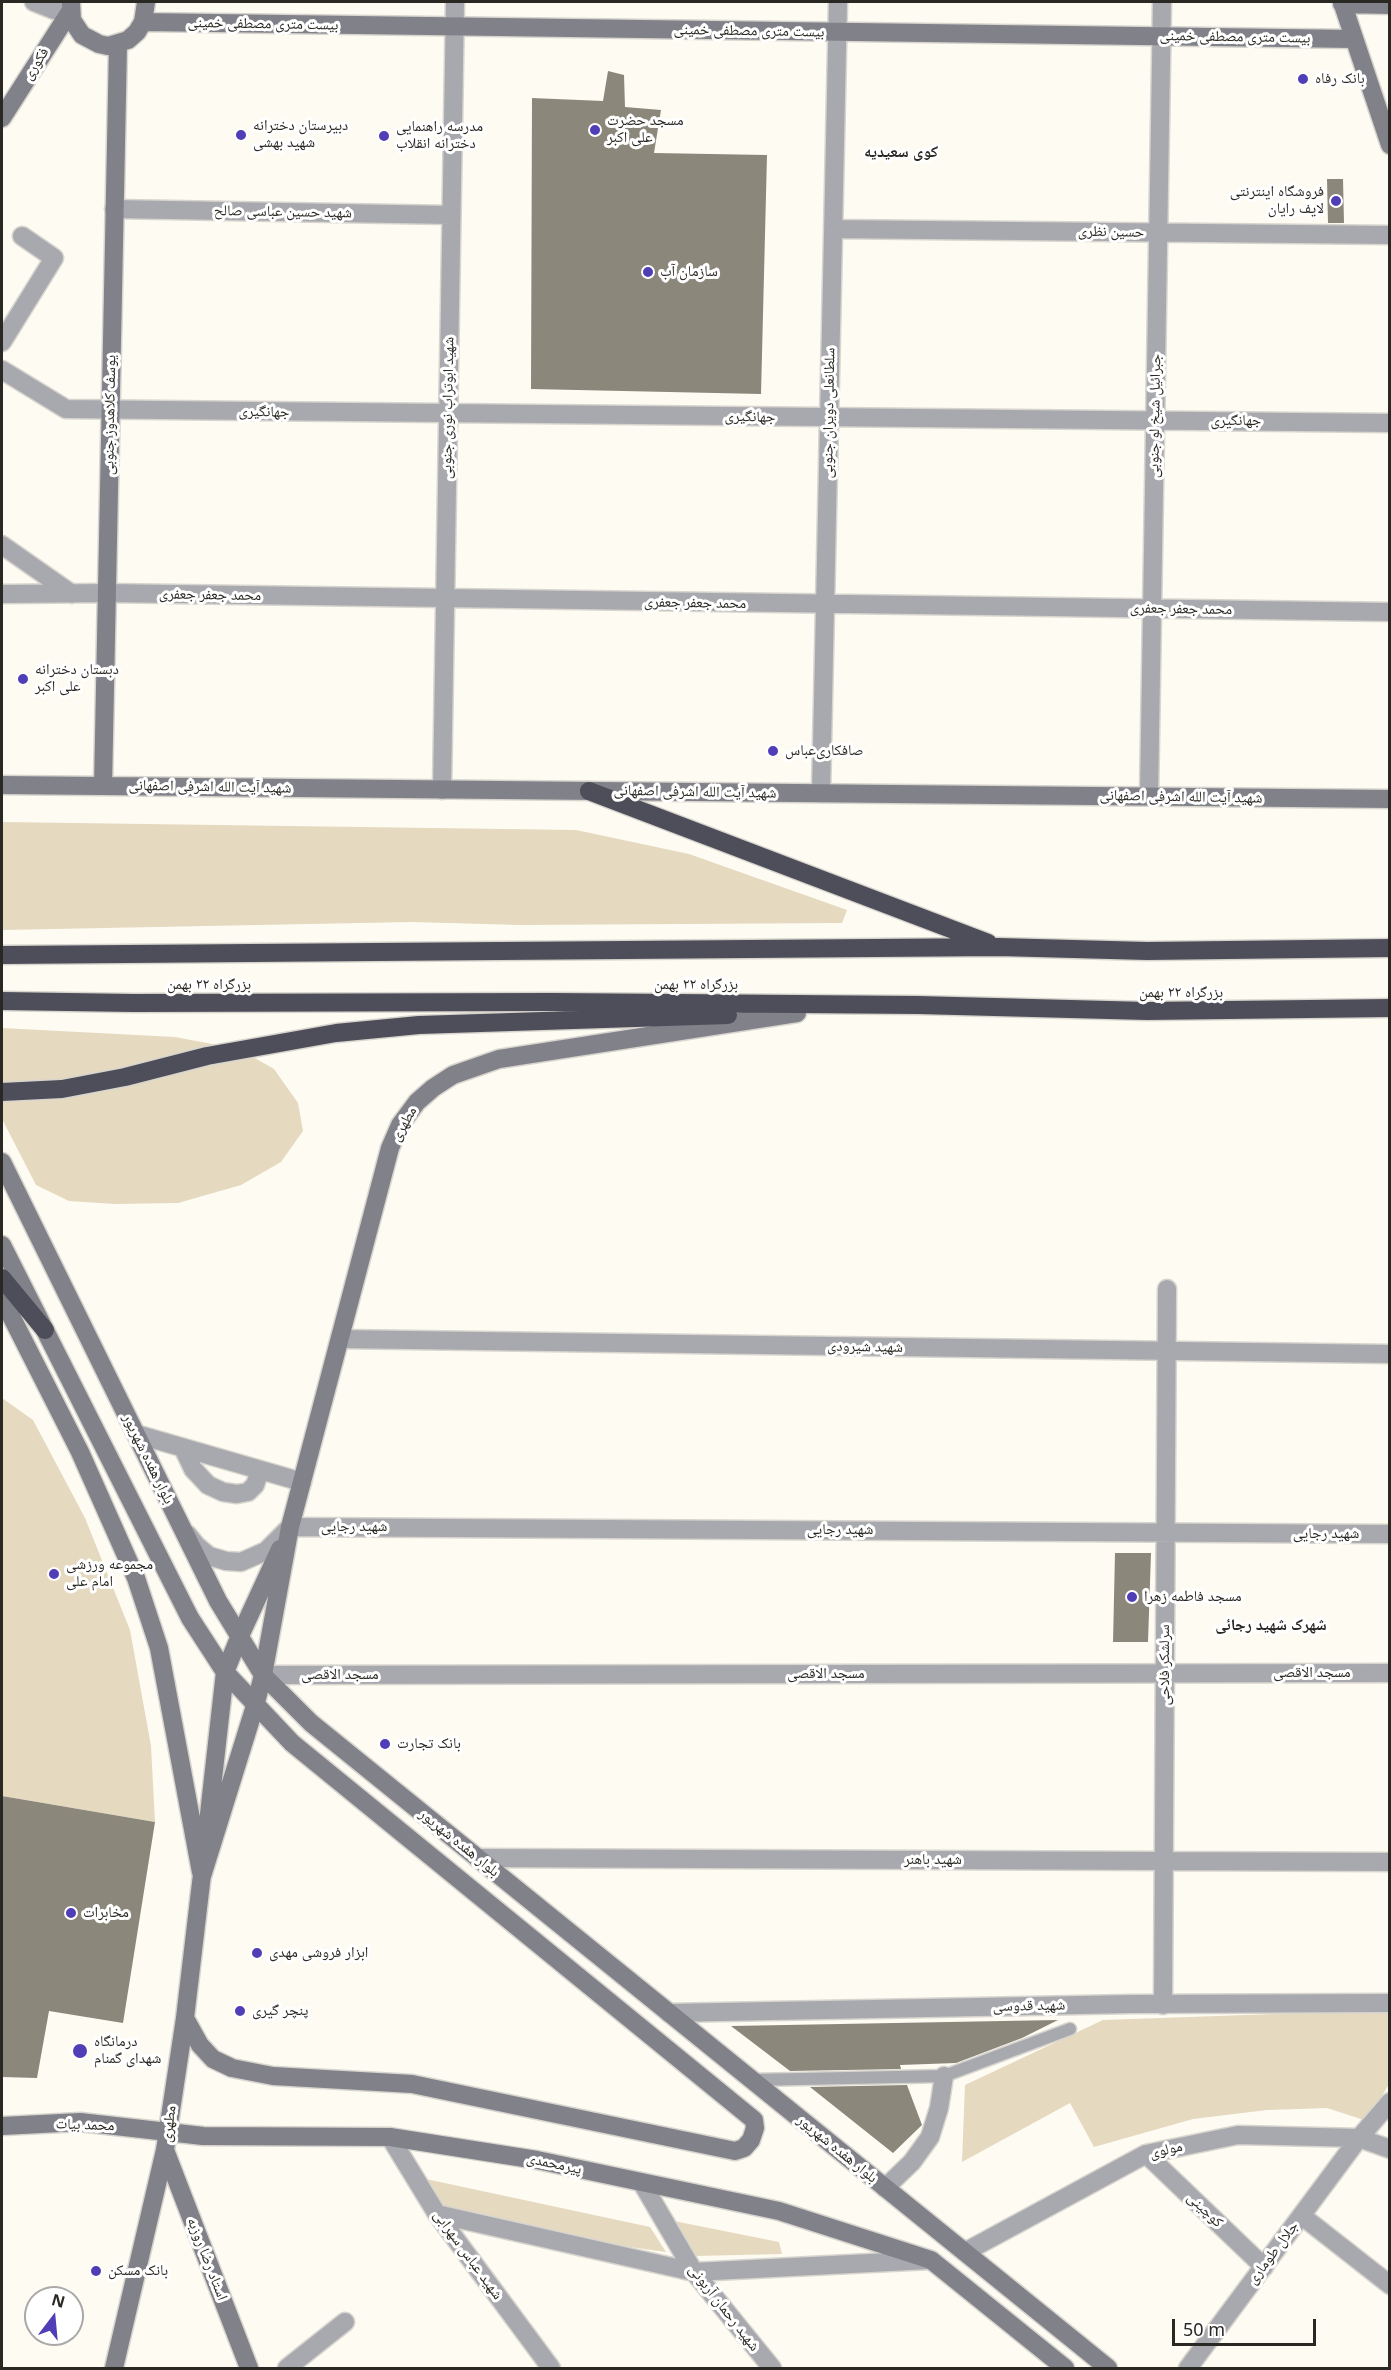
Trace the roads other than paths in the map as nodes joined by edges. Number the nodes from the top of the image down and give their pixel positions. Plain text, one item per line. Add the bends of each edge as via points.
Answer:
1 (34, 2) edge
2 (146, 2) edge
3 (455, 2) edge
4 (838, 2) edge
5 (1162, 2) edge
6 (1342, 3) edge
7 (1389, 5) edge
8 (71, 6) edge
9 (143, 22) junction
10 (454, 27) junction
11 (837, 32) junction
12 (1162, 36) junction
13 (1354, 39) junction
14 (118, 45) junction
15 (2, 118) edge
16 (1389, 145) edge
17 (114, 208) junction
18 (451, 215) junction
19 (833, 229) junction
20 (1159, 233) junction
21 (1389, 235) edge
22 (22, 236) dead end
23 (2, 342) edge
24 (2, 370) edge
25 (111, 410) junction
26 (448, 414) junction
27 (829, 417) junction
28 (1155, 421) junction
29 (1389, 423) edge
30 (2, 545) edge
31 (107, 593) junction
32 (2, 594) edge
33 (72, 594) junction
34 (445, 600) junction
35 (825, 604) junction
36 (1152, 609) junction
37 (1389, 612) edge
38 (2, 785) edge
39 (103, 786) junction
40 (442, 789) junction
41 (589, 791) junction
42 (821, 793) junction
43 (1149, 796) junction
44 (1389, 799) edge
45 (999, 947) junction
46 (1389, 948) edge
47 (2, 955) edge
48 (2, 1001) edge
49 (963, 1006) junction
50 (1389, 1008) edge
51 (796, 1012) junction
52 (2, 1092) edge
53 (2, 1161) edge
54 (2, 1245) edge
55 (2, 1278) edge
56 (1167, 1289) dead end
57 (2, 1298) edge
58 (45, 1330) junction
59 (340, 1340) junction
60 (1167, 1351) junction
61 (1389, 1354) edge
62 (136, 1434) junction
63 (183, 1448) junction
64 (260, 1470) junction
65 (302, 1482) junction
66 (181, 1526) junction
67 (290, 1527) junction
68 (1166, 1532) junction
69 (1389, 1534) edge
70 (239, 1638) junction
71 (225, 1672) junction
72 (1389, 1672) edge
73 (1165, 1673) junction
74 (263, 1676) junction
75 (255, 1706) junction
76 (477, 1858) junction
77 (1164, 1861) junction
78 (1389, 1862) edge
79 (202, 1876) junction
80 (1389, 2003) edge
81 (1163, 2005) junction
82 (669, 2013) junction
83 (185, 2018) junction
84 (1070, 2029) dead end
85 (944, 2076) junction
86 (752, 2080) junction
87 (1389, 2102) edge
88 (2, 2126) edge
89 (168, 2132) junction
90 (390, 2137) junction
91 (1359, 2138) junction
92 (1389, 2149) edge
93 (165, 2150) junction
94 (1146, 2154) junction
95 (642, 2183) junction
96 (885, 2188) junction
97 (437, 2214) junction
98 (1302, 2216) junction
99 (965, 2253) junction
100 (931, 2260) junction
101 (1263, 2267) junction
102 (694, 2272) junction
103 (1389, 2285) edge
104 (345, 2322) dead end
105 (1051, 2357) junction
106 (114, 2368) edge
107 (249, 2368) edge
108 (287, 2368) edge
109 (551, 2368) edge
110 (772, 2368) edge
111 (1036, 2368) edge
112 (1065, 2368) edge
113 (1108, 2368) edge
114 (1188, 2368) edge

1 - 8 street via 54,10
2 - 9 main road
3 - 10 street, شهید ابوتراب نوری جنوبی
4 - 11 street, سلطانعلی دویران جنوبی
5 - 12 street, جبرائیل شیخ لو جنوبی
6 - 7 main road
6 - 13 main road
8 - 14 main road via 72,20 82,35 99,44
8 - 15 main road, فکوری
9 - 10 main road, بیست متری مصطفی خمینی
9 - 14 main road via 129,40
10 - 11 main road, بیست متری مصطفی خمینی
10 - 18 street, شهید ابوتراب نوری جنوبی
11 - 12 main road, بیست متری مصطفی خمینی
11 - 19 street, سلطانعلی دویران جنوبی
12 - 13 main road, بیست متری مصطفی خمینی
12 - 20 street, جبرائیل شیخ لو جنوبی
13 - 16 main road
14 - 17 main road, یوسف کلاهدوز جنوبی
17 - 18 street, شهید حسین عباسی صالح
17 - 25 main road, یوسف کلاهدوز جنوبی
18 - 26 street, شهید ابوتراب نوری جنوبی
19 - 20 street, حسین نظری
19 - 27 street, سلطانعلی دویران جنوبی
20 - 21 street, حسین نظری
20 - 28 street, جبرائیل شیخ لو جنوبی
22 - 23 street via 54,258
24 - 25 street, جهانگیری via 66,409
25 - 26 street, جهانگیری
25 - 31 main road, یوسف کلاهدوز جنوبی
26 - 27 street, جهانگیری
26 - 34 street, شهید ابوتراب نوری جنوبی
27 - 28 street, جهانگیری
27 - 35 street, سلطانعلی دویران جنوبی
28 - 29 street, جهانگیری
28 - 36 street, جبرائیل شیخ لو جنوبی
30 - 33 street
31 - 33 street, محمد جعفر جعفری
31 - 34 street, محمد جعفر جعفری
31 - 39 main road, یوسف کلاهدوز جنوبی
32 - 33 street, محمد جعفر جعفری
34 - 35 street, محمد جعفر جعفری
34 - 40 street, شهید ابوتراب نوری جنوبی
35 - 36 street, محمد جعفر جعفری
35 - 42 street, سلطانعلی دویران جنوبی
36 - 37 street, محمد جعفر جعفری
36 - 43 street, جبرائیل شیخ لو جنوبی
38 - 39 main road, شهید آیت الله اشرفی اصفهانی
39 - 40 main road, شهید آیت الله اشرفی اصفهانی
40 - 41 main road, شهید آیت الله اشرفی اصفهانی
41 - 42 main road, شهید آیت الله اشرفی اصفهانی
41 - 45 highway
42 - 43 main road, شهید آیت الله اشرفی اصفهانی
43 - 44 main road, شهید آیت الله اشرفی اصفهانی
45 - 46 highway, بزرگراه ۲۲ بهمن via 1147,951
45 - 47 highway, بزرگراه ۲۲ بهمن
48 - 49 highway, بزرگراه ۲۲ بهمن
49 - 50 highway, بزرگراه ۲۲ بهمن via 1147,1011
49 - 51 highway
51 - 52 highway via 419,1025 336,1033 207,1056 62,1089
51 - 59 main road, مطهری via 499,1059 453,1075 433,1088 400,1125 390,1148
53 - 62 main road, بلوار هفده شهریور
54 - 58 main road, بلوار هفده شهریور
55 - 58 highway
56 - 60 street, سرلشکر فلاحی
57 - 79 main road via 81,1452 136,1578 159,1648
58 - 71 main road, بلوار هفده شهریور via 190,1618
59 - 60 street, شهید شیرودی
59 - 65 main road, مطهری
60 - 61 street, شهید شیرودی
60 - 68 street, سرلشکر فلاحی
62 - 63 street
62 - 66 main road, بلوار هفده شهریور
63 - 64 street
63 - 64 street via 193,1469 208,1485 223,1492 248,1492
64 - 65 street
65 - 67 main road, مطهری
66 - 67 street via 209,1556 241,1562 266,1551
66 - 70 main road, بلوار هفده شهریور
67 - 68 street, شهید رجایی
67 - 70 main road
67 - 74 main road
68 - 69 street, شهید رجایی
68 - 73 street, سرلشکر فلاحی
70 - 71 main road
70 - 74 main road, بلوار هفده شهریور
71 - 75 main road, بلوار هفده شهریور
71 - 79 main road
72 - 73 street, مسجد الاقصی
73 - 74 street, مسجد الاقصی
73 - 77 street, سرلشکر فلاحی
74 - 75 main road
74 - 76 main road, بلوار هفده شهریور via 311,1723
75 - 79 main road
75 - 83 main road, بلوار هفده شهریور via 292,1743 754,2120 755,2128 744,2148 735,2151 412,2084 273,2076 232,2068 213,2059
76 - 77 street, شهید باهنر
76 - 82 main road, بلوار هفده شهریور
77 - 78 street, شهید باهنر
77 - 81 street, سرلشکر فلاحی
79 - 83 main road, مطهری
80 - 81 street, شهید قدوسی
81 - 82 street, شهید قدوسی
82 - 86 main road, بلوار هفده شهریور
83 - 89 main road, مطهری
84 - 85 lane
85 - 86 lane
85 - 96 street via 930,2137 912,2162
86 - 96 main road, بلوار هفده شهریور
87 - 91 street, جلال طوماری
88 - 89 main road, محمد بیات via 80,2122
89 - 90 main road, پیرمحمدی via 203,2136
89 - 93 main road, مطهری
90 - 95 main road, پیرمحمدی via 537,2160
90 - 97 street, شهید عباس سهرابی
91 - 92 street, مولوی
91 - 94 street, مولوی via 1239,2135
91 - 98 street, جلال طوماری
93 - 106 main road, مطهری
93 - 107 main road, استاد رضا روزبه
94 - 99 street, مولوی
94 - 101 street, کوچینی
95 - 100 main road, پیرمحمدی via 779,2211
95 - 102 street, شهید رحمان آربونی
96 - 99 main road, بلوار هفده شهریور
97 - 102 street
97 - 109 street, شهید عباس سهرابی
98 - 101 street, جلال طوماری
98 - 103 street
99 - 113 main road, بلوار هفده شهریور
100 - 102 street
100 - 105 main road
101 - 114 street, جلال طوماری
102 - 110 street, شهید رحمان آربونی
104 - 108 street
105 - 111 main road
105 - 112 main road

